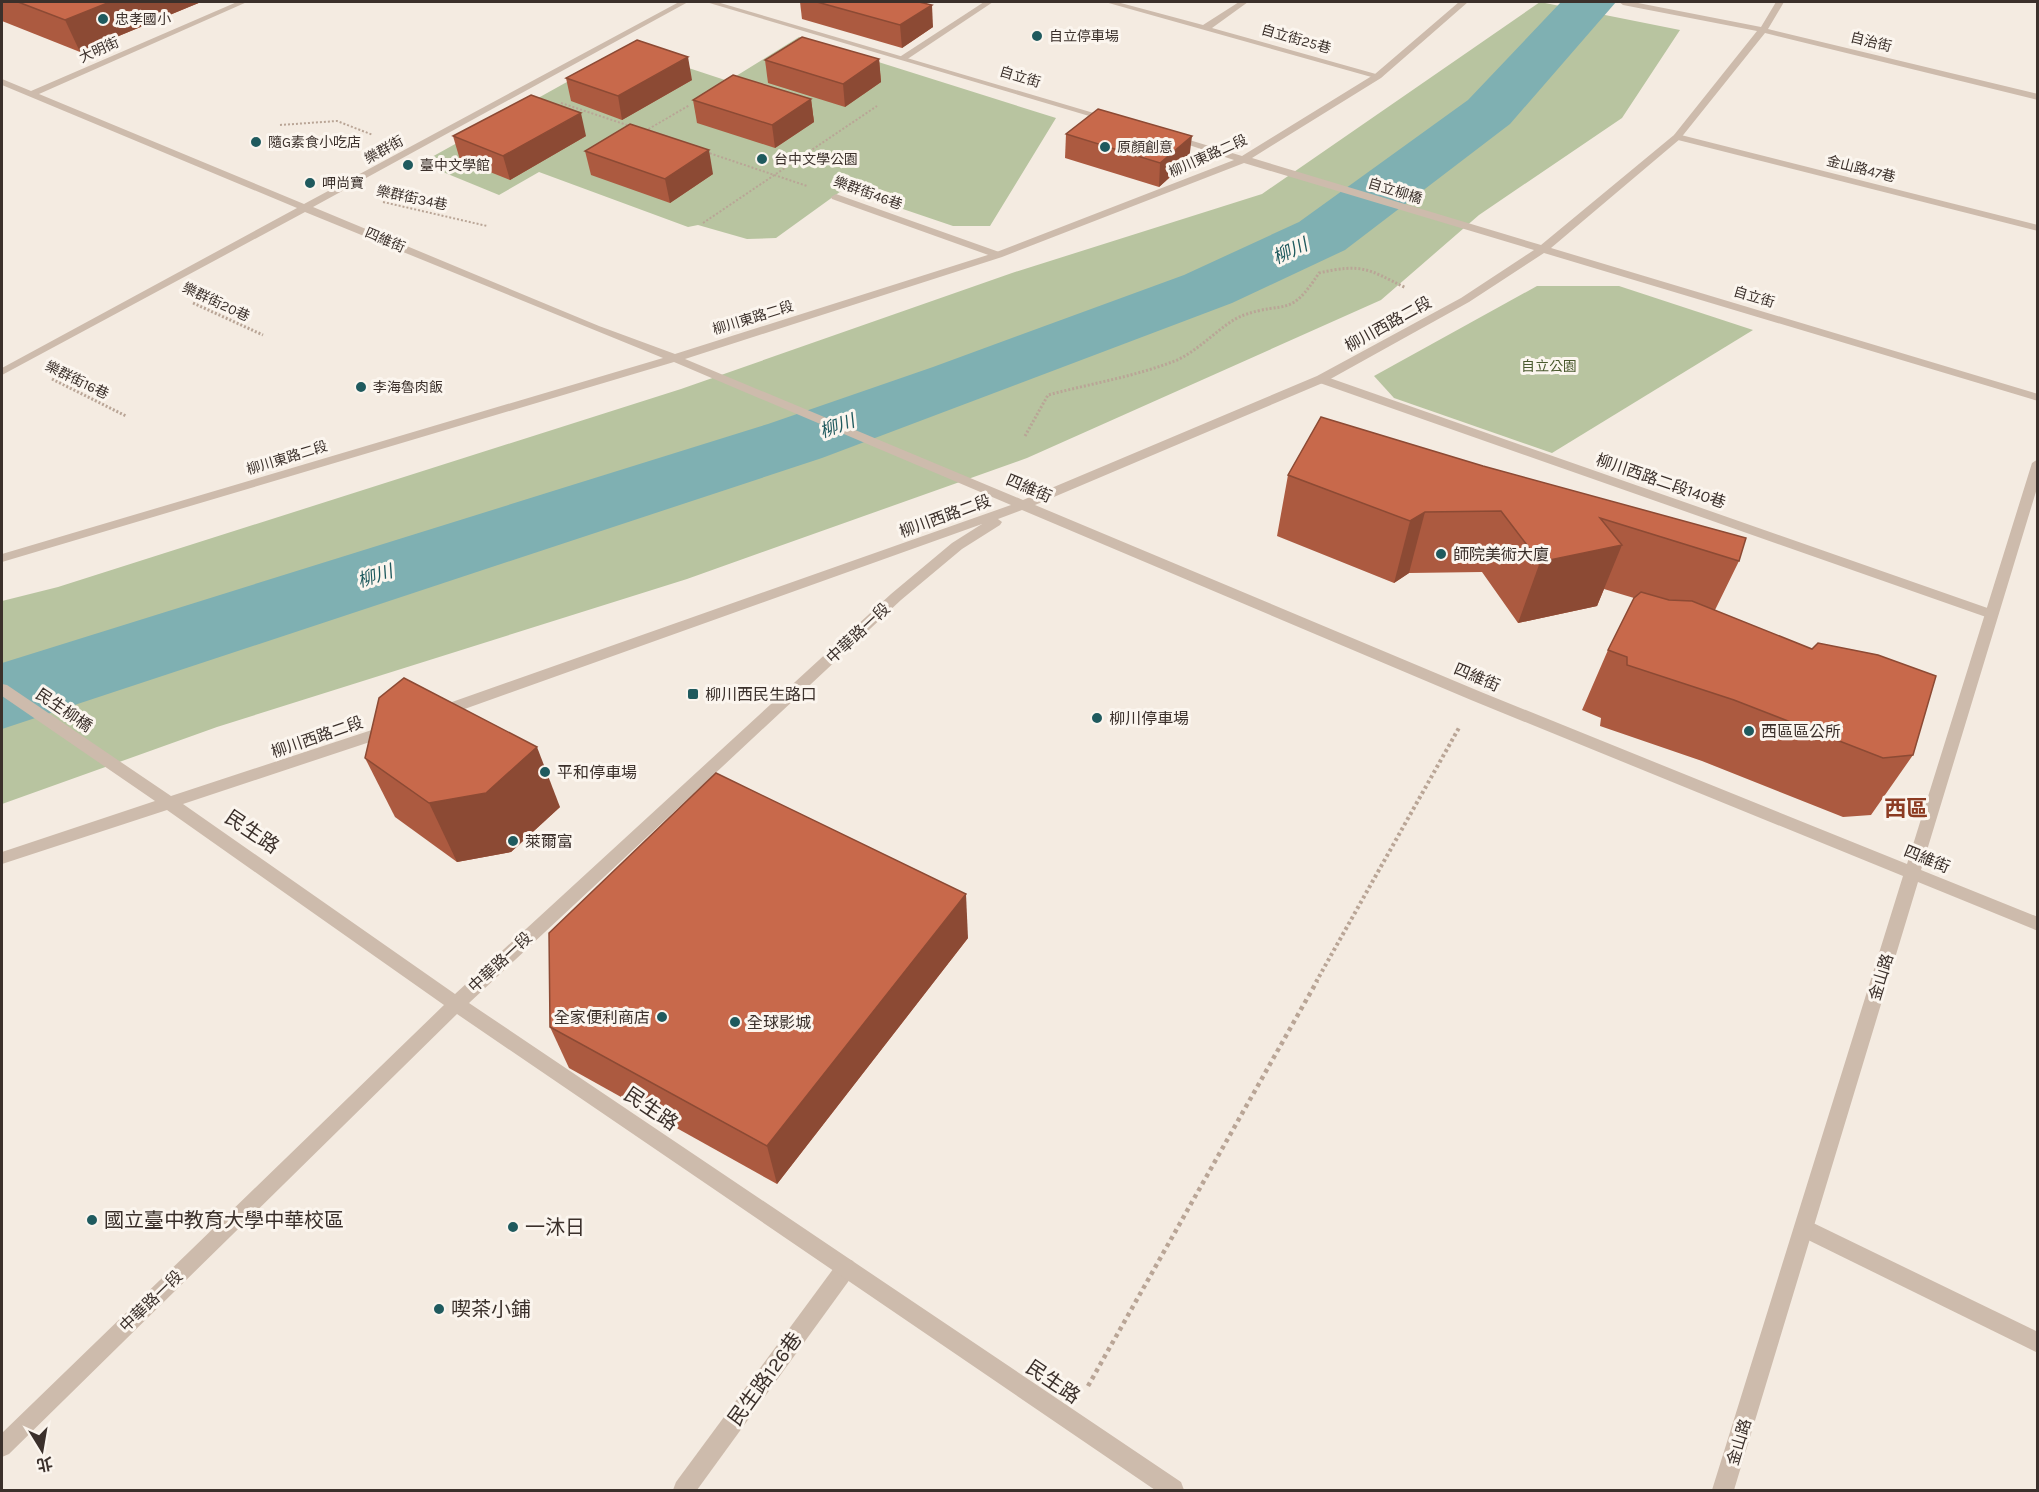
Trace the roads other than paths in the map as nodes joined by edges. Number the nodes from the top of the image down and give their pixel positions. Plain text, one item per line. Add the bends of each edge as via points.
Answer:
1 (243, 2) edge
2 (684, 2) edge
3 (710, 2) edge
4 (989, 2) edge
5 (1109, 2) edge
6 (1244, 2) edge
7 (1464, 2) edge
8 (1623, 2) edge
9 (1780, 2) edge
10 (1205, 28) junction
11 (1763, 30) junction
12 (903, 58) junction
13 (1378, 76) junction
14 (2, 82) edge
15 (32, 94) junction
16 (2037, 97) edge
17 (1122, 123) edge
18 (1166, 136) edge
19 (1677, 137) junction
20 (1244, 159) junction
21 (836, 197) road end
22 (307, 208) junction
23 (1462, 225) joint
24 (2037, 228) edge
25 (1543, 249) junction
26 (998, 255) junction
27 (674, 358) junction
28 (2, 372) edge
29 (1321, 379) junction
30 (2037, 398) edge
31 (2037, 463) edge
32 (1023, 505) junction
33 (2, 558) edge
34 (1991, 614) junction
35 (2, 689) edge
36 (422, 718) edge
37 (399, 726) edge
38 (108, 760) joint
39 (170, 804) junction
40 (2, 858) edge
41 (1913, 873) junction
42 (2037, 924) edge
43 (456, 1004) junction
44 (1805, 1228) junction
45 (846, 1268) junction
46 (2037, 1343) edge
47 (2, 1447) edge
48 (684, 1491) edge
49 (1173, 1491) edge
50 (1724, 1491) edge

1 - 15 street, 大明街
2 - 22 street, 樂群街
3 - 12 street, 自立街
4 - 12 street
5 - 10 street, 自立街25巷
6 - 10 street
7 - 13 street, 柳川東路二段
8 - 11 street, 自治街
9 - 11 street, 柳川西路二段
10 - 13 street, 自立街25巷
11 - 16 street, 自治街
11 - 19 street, 柳川西路二段
12 - 17 street, 自立街
13 - 20 street, 柳川東路二段
14 - 15 street, 四維街
15 - 22 street, 四維街
18 - 20 street
19 - 24 street, 金山路47巷
19 - 25 street, 柳川西路二段
20 - 23 street, 自立柳橋
20 - 26 street, 柳川東路二段
21 - 26 street, 樂群街46巷
22 - 27 street, 四維街
22 - 28 street, 樂群街
23 - 25 street, 自立街
25 - 29 street, 柳川西路二段 via 1465,300
25 - 30 street, 自立街
26 - 27 street, 柳川東路二段
27 - 32 street, 四維街
27 - 33 street, 柳川東路二段
29 - 32 street, 柳川西路二段
29 - 34 street, 柳川西路二段140巷
31 - 34 street, 金山路
32 - 36 street, 柳川西路二段
32 - 41 street, 四維街 via 1476,696
32 - 43 street, 中華路一段 via 957,546 896,597
34 - 41 street, 金山路
35 - 38 street, 民生柳橋
37 - 39 street, 柳川西路二段
38 - 39 street, 民生路
39 - 40 street, 柳川西路二段
39 - 43 street, 民生路
41 - 42 street, 四維街
41 - 44 street, 金山路
43 - 45 street, 民生路
43 - 47 street, 中華路一段
44 - 46 street
44 - 50 street, 金山路
45 - 48 street, 民生路126巷
45 - 49 street, 民生路

